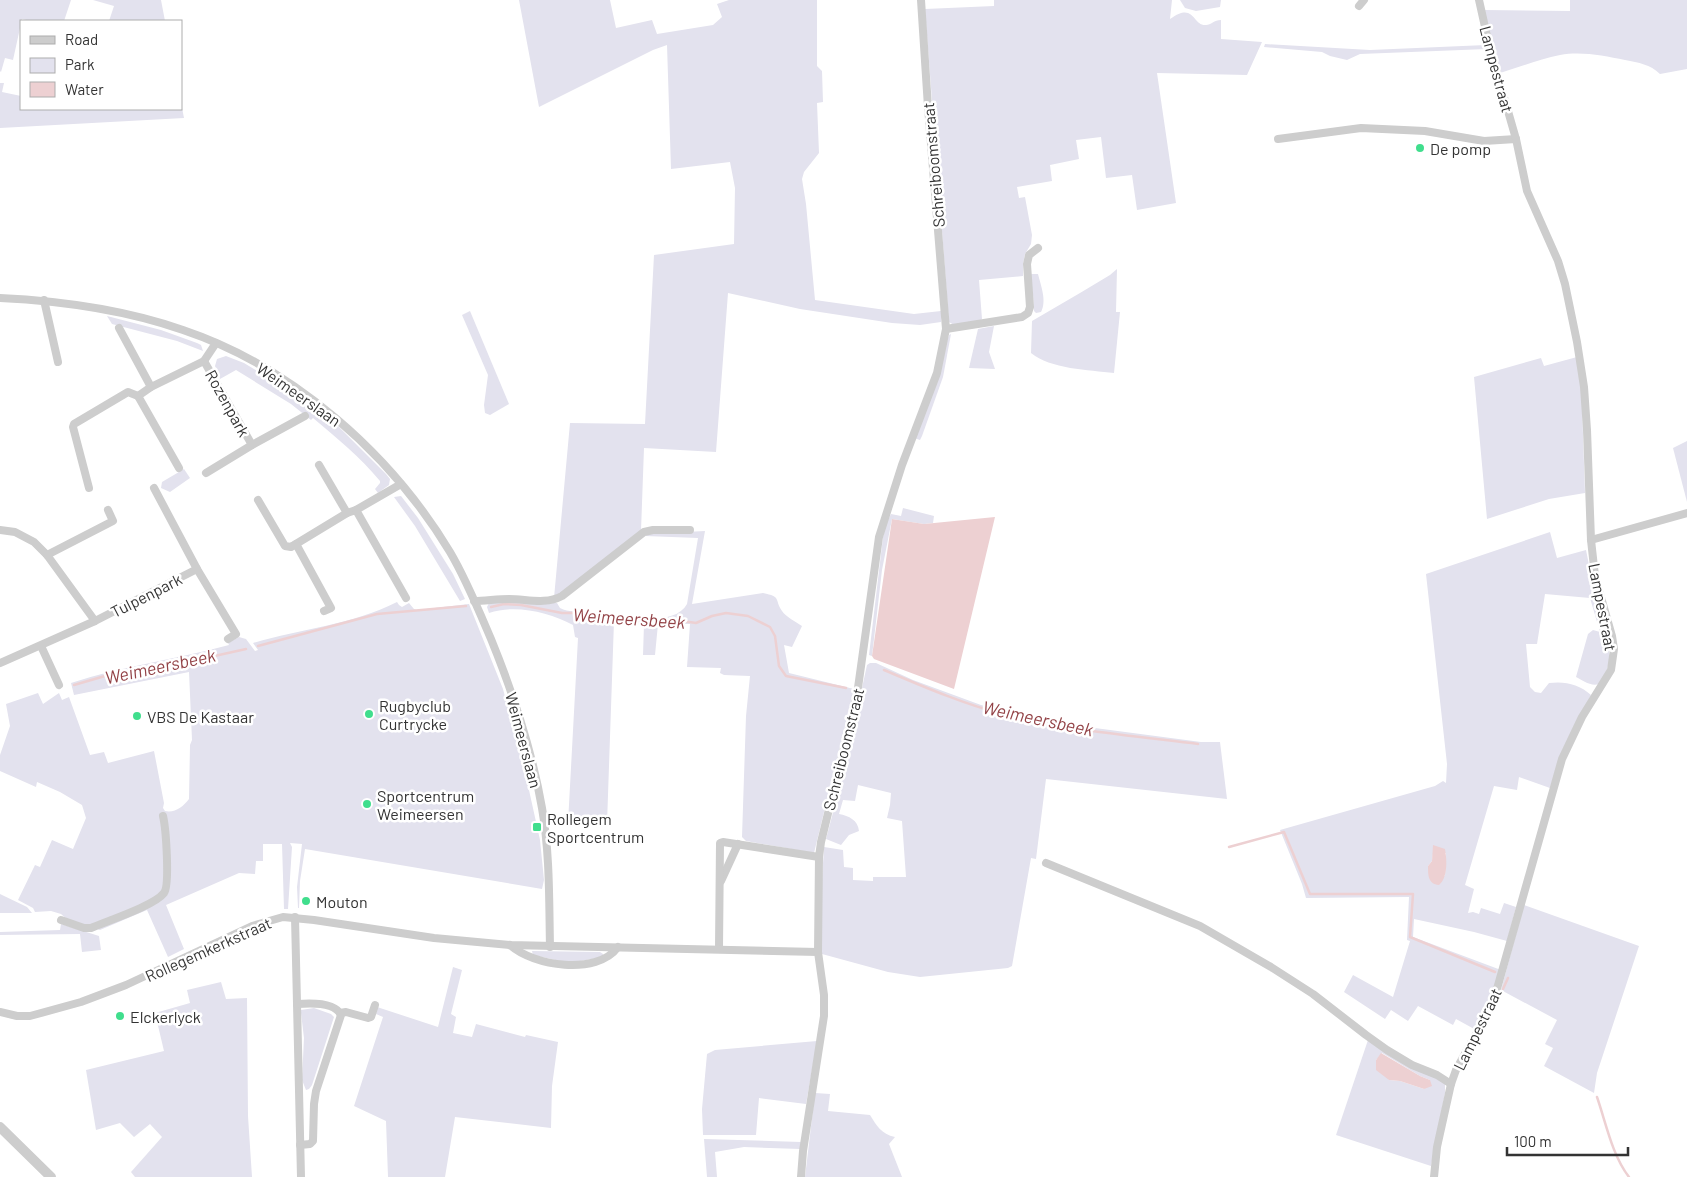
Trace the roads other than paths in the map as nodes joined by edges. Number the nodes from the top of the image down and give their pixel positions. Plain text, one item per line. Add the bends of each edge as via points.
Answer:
1 (921, 0) edge
2 (1479, 0) edge
3 (1278, 138) dead end
4 (1516, 138) junction
5 (1038, 248) dead end
6 (0, 298) edge
7 (44, 300) junction
8 (119, 328) dead end
9 (946, 329) junction
10 (216, 343) junction
11 (204, 361) junction
12 (58, 362) dead end
13 (152, 387) junction
14 (138, 396) junction
15 (305, 416) dead end
16 (252, 445) junction
17 (319, 465) dead end
18 (178, 468) dead end
19 (206, 473) dead end
20 (401, 484) junction
21 (89, 488) dead end
22 (154, 488) dead end
23 (258, 500) dead end
24 (108, 510) dead end
25 (356, 510) junction
26 (347, 513) junction
27 (1687, 513) edge
28 (0, 530) edge
29 (690, 530) dead end
30 (1591, 540) junction
31 (296, 544) junction
32 (47, 555) junction
33 (197, 569) junction
34 (406, 598) dead end
35 (474, 601) junction
36 (324, 611) dead end
37 (95, 621) junction
38 (228, 639) dead end
39 (41, 646) junction
40 (0, 663) edge
41 (59, 684) dead end
42 (163, 816) dead end
43 (738, 844) junction
44 (819, 858) junction
45 (1046, 863) dead end
46 (720, 886) junction
47 (295, 917) junction
48 (61, 920) dead end
49 (510, 945) junction
50 (550, 947) junction
51 (618, 948) junction
52 (719, 948) junction
53 (818, 952) junction
54 (297, 1004) junction
55 (374, 1005) dead end
56 (0, 1012) edge
57 (340, 1012) junction
58 (1451, 1084) junction
59 (299, 1104) junction
60 (314, 1104) junction
61 (0, 1127) edge
62 (300, 1145) junction
63 (51, 1177) edge
64 (300, 1177) edge
65 (801, 1177) edge
66 (1434, 1177) edge

1 - 9 street, Schreiboomstraat
2 - 4 street, Lampestraat
3 - 4 street via 1361,128 1425,131 1484,141
4 - 30 street, Lampestraat via 1527,191 1560,267 1577,342 1584,387
5 - 9 street via 1029,255 1027,264 1028,313 1022,317
6 - 7 street, Weimeerslaan
7 - 10 street, Weimeerslaan via 145,318
7 - 12 street
8 - 13 street
9 - 44 street, Schreiboomstraat via 937,373 879,537 857,696 824,825
10 - 11 street, Rozenpark
10 - 20 street, Weimeerslaan via 284,380 318,404 352,432
11 - 13 street, Rozenpark
11 - 16 street, Rozenpark
13 - 14 street, Rozenpark
14 - 18 street
14 - 21 street, Rozenpark via 128,392 74,424
15 - 16 street, Rozenpark
16 - 19 street, Rozenpark
17 - 26 street
20 - 25 street
20 - 35 street, Weimeerslaan via 451,553
22 - 33 street, Tulpenpark
23 - 31 street via 285,546
24 - 32 street via 113,521
25 - 26 street
25 - 34 street
26 - 31 street
27 - 30 street
28 - 32 street, Tulpenpark via 15,532 34,542
29 - 35 street via 644,532 555,600
30 - 58 street, Lampestraat via 1596,576 1612,636 1611,670 1582,717 1562,759 1493,1004
31 - 36 street via 331,608
32 - 37 street, Tulpenpark
33 - 37 street, Tulpenpark
33 - 38 street, Tulpenpark via 236,634
35 - 50 street, Weimeerslaan via 518,712 542,807 548,866
37 - 39 street, Tulpenpark
39 - 40 street, Tulpenpark
39 - 41 street
42 - 48 street via 168,878 165,892 153,902 91,928
43 - 44 street
43 - 46 street
43 - 46 street via 720,843
44 - 53 street, Schreiboomstraat
45 - 58 street, Lampestraat via 1200,926 1313,994 1387,1050
46 - 52 street
47 - 49 street, Rollegemkerkstraat via 434,938
47 - 54 street
47 - 56 street, Rollegemkerkstraat via 274,918 252,926 126,985 81,1002 30,1016
49 - 50 street, Rollegemkerkstraat
49 - 51 street, Rollegemkerkstraat via 518,952 560,965 600,961
50 - 51 street, Rollegemkerkstraat
51 - 52 street, Rollegemkerkstraat
52 - 53 street, Rollegemkerkstraat
53 - 65 street, Schreiboomstraat via 824,1016
54 - 57 street via 318,1003
54 - 59 street
55 - 57 street via 368,1018
57 - 60 street
58 - 66 street, Lampestraat via 1437,1146
59 - 60 street
59 - 62 street
60 - 62 street via 313,1141
61 - 63 street
62 - 64 street

